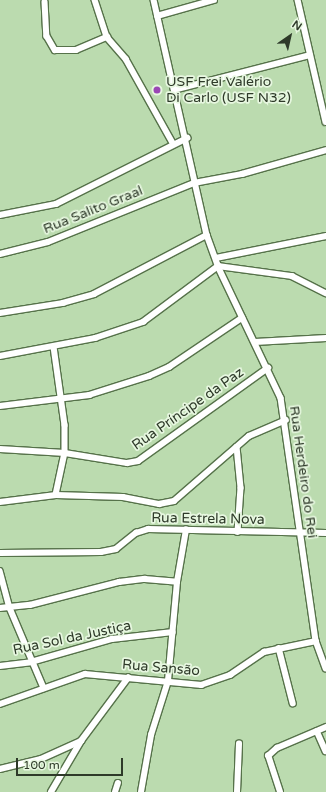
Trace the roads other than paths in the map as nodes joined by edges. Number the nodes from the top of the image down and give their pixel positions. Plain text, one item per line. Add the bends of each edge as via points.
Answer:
1 (95, 0) edge
2 (154, 0) edge
3 (214, 0) edge
4 (298, 0) edge
5 (45, 2) dead end
6 (157, 16) junction
7 (107, 37) junction
8 (310, 55) junction
9 (174, 90) junction
10 (326, 122) edge
11 (187, 138) junction
12 (173, 143) junction
13 (326, 150) edge
14 (194, 183) junction
15 (0, 215) edge
16 (207, 235) junction
17 (326, 236) edge
18 (0, 254) edge
19 (216, 258) junction
20 (218, 266) junction
21 (326, 294) edge
22 (0, 313) edge
23 (242, 318) junction
24 (326, 338) edge
25 (255, 342) junction
26 (54, 347) junction
27 (0, 356) edge
28 (268, 368) junction
29 (64, 399) junction
30 (0, 406) edge
31 (286, 420) junction
32 (237, 448) junction
33 (0, 449) edge
34 (65, 453) junction
35 (56, 495) junction
36 (0, 502) edge
37 (186, 530) junction
38 (238, 532) junction
39 (300, 532) junction
40 (326, 533) edge
41 (0, 553) edge
42 (0, 571) edge
43 (177, 582) junction
44 (0, 608) edge
45 (10, 608) junction
46 (172, 632) junction
47 (316, 641) junction
48 (279, 648) junction
49 (31, 662) junction
50 (0, 666) edge
51 (326, 668) edge
52 (128, 678) junction
53 (168, 681) junction
54 (44, 688) junction
55 (294, 703) dead end
56 (0, 704) edge
57 (326, 727) edge
58 (317, 731) junction
59 (81, 741) junction
60 (239, 744) dead end
61 (326, 751) edge
62 (0, 769) edge
63 (118, 783) dead end
64 (52, 792) edge
65 (114, 792) edge
66 (141, 792) edge
67 (238, 792) edge
68 (280, 792) edge

1 - 7 street
2 - 6 street, Rua Herdeiro do Rei
3 - 6 street
4 - 8 street
5 - 7 street via 49,43 55,50 64,52
6 - 9 street, Rua Herdeiro do Rei
7 - 12 street via 126,59
8 - 9 street
8 - 10 street
9 - 11 street, Rua Herdeiro do Rei
11 - 12 street
11 - 14 street, Rua Herdeiro do Rei
12 - 15 street via 85,192 56,204
13 - 14 street, Rua Salito Graal via 242,174
14 - 16 street, Rua Herdeiro do Rei
14 - 18 street, Rua Salito Graal via 48,242
16 - 19 street, Rua Herdeiro do Rei
16 - 22 street via 94,294 63,303
17 - 19 street
19 - 20 street, Rua Herdeiro do Rei
20 - 21 street via 292,276
20 - 23 street, Rua Herdeiro do Rei
20 - 26 street via 143,322 95,338
23 - 25 street, Rua Herdeiro do Rei
23 - 29 street via 169,367 118,387
24 - 25 street
25 - 28 street, Rua Herdeiro do Rei
26 - 27 street
26 - 29 street
28 - 31 street, Rua Herdeiro do Rei via 281,398
28 - 34 street, Rua Príncipe da Paz via 138,461 127,463
29 - 30 street
29 - 34 street
31 - 32 street via 262,429
31 - 39 street, Rua Herdeiro do Rei
32 - 35 street via 174,501 159,504 123,498
32 - 38 street via 241,488
33 - 34 street, Rua Príncipe da Paz
34 - 35 street
35 - 36 street
37 - 38 street, Rua Estrela Nova
37 - 41 street, Rua Estrela Nova via 148,529 136,533 116,549 101,552
37 - 43 street
38 - 39 street, Rua Estrela Nova
39 - 40 street, Rua Estrela Nova
39 - 47 street, Rua Herdeiro do Rei
42 - 45 street
43 - 45 street via 145,579 119,582
43 - 46 street
44 - 45 street
45 - 49 street
46 - 49 street, Rua Sol da Justiça via 112,639
46 - 53 street
47 - 48 street, Rua Sansão
47 - 51 street, Rua Herdeiro do Rei
48 - 53 street, Rua Sansão via 264,652 230,675 212,682 191,685
48 - 55 street
49 - 50 street, Rua Sol da Justiça
49 - 54 street
52 - 53 street, Rua Sansão
52 - 54 street, Rua Sansão via 85,674
52 - 59 street
53 - 66 street via 150,742
54 - 56 street, Rua Sansão
57 - 58 street
58 - 61 street
58 - 68 street via 277,748 268,756
59 - 62 street via 42,759
59 - 64 street
60 - 67 street
63 - 65 street

